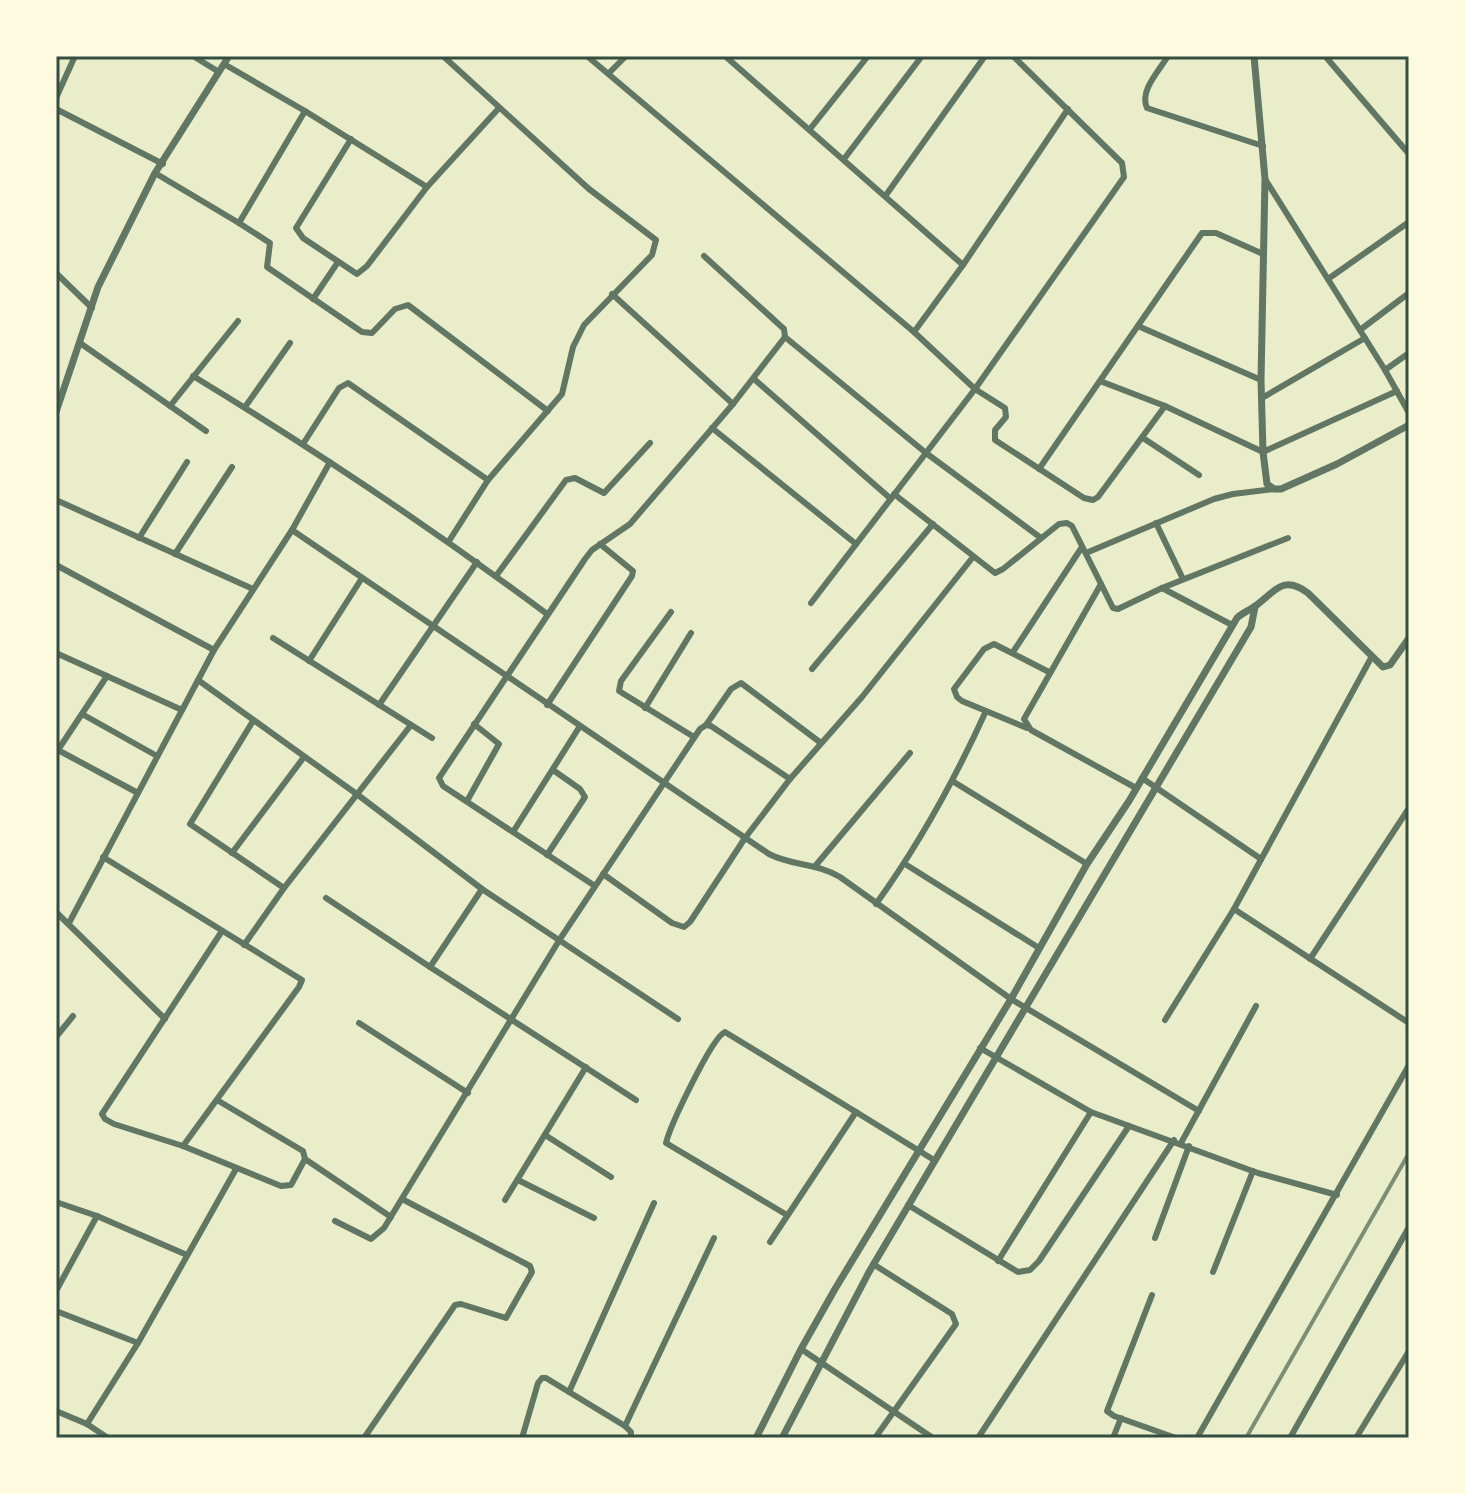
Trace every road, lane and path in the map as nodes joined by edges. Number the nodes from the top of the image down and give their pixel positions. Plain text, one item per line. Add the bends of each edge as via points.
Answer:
1 (75, 56) edge
2 (193, 56) edge
3 (229, 56) edge
4 (443, 56) edge
5 (587, 56) edge
6 (626, 56) edge
7 (725, 56) edge
8 (868, 56) edge
9 (922, 56) edge
10 (985, 56) edge
11 (1013, 56) edge
12 (1168, 56) edge
13 (1254, 56) edge
14 (1325, 56) edge
15 (222, 68) junction
16 (609, 73) junction
17 (56, 98) edge
18 (499, 108) junction
19 (56, 109) edge
20 (1068, 109) junction
21 (305, 111) junction
22 (810, 129) junction
23 (351, 139) junction
24 (1263, 146) junction
25 (1409, 154) edge
26 (844, 159) junction
27 (163, 164) junction
28 (155, 173) junction
29 (1265, 179) junction
30 (427, 187) junction
31 (886, 195) junction
32 (1409, 222) edge
33 (239, 223) junction
34 (1263, 254) junction
35 (704, 256) dead end
36 (338, 262) junction
37 (963, 265) junction
38 (56, 273) edge
39 (1328, 279) junction
40 (1409, 293) edge
41 (612, 294) junction
42 (313, 299) junction
43 (92, 308) junction
44 (238, 321) dead end
45 (1138, 326) junction
46 (1360, 330) junction
47 (914, 332) junction
48 (785, 337) junction
49 (1365, 338) junction
50 (80, 343) junction
51 (290, 343) dead end
52 (1409, 353) edge
53 (1385, 370) junction
54 (193, 376) junction
55 (754, 379) junction
56 (1261, 380) junction
57 (1100, 381) junction
58 (975, 389) junction
59 (1397, 391) junction
60 (1262, 398) junction
61 (733, 404) junction
62 (170, 406) junction
63 (1165, 406) junction
64 (245, 407) junction
65 (548, 411) junction
66 (56, 412) edge
67 (1409, 413) edge
68 (1409, 425) edge
69 (712, 428) junction
70 (206, 431) dead end
71 (1143, 438) junction
72 (650, 443) dead end
73 (303, 444) junction
74 (1263, 452) junction
75 (926, 453) junction
76 (187, 462) dead end
77 (330, 462) junction
78 (232, 467) dead end
79 (1039, 469) junction
80 (1199, 475) dead end
81 (488, 480) junction
82 (1274, 489) junction
83 (892, 497) junction
84 (56, 500) edge
85 (1156, 523) junction
86 (933, 524) junction
87 (292, 530) junction
88 (139, 538) junction
89 (1041, 538) junction
90 (1288, 538) dead end
91 (449, 541) junction
92 (600, 544) junction
93 (856, 544) junction
94 (1084, 550) junction
95 (175, 554) junction
96 (973, 557) junction
97 (477, 562) junction
98 (56, 565) edge
99 (496, 576) junction
100 (362, 578) junction
101 (1183, 579) junction
102 (1101, 584) junction
103 (1162, 588) junction
104 (253, 589) junction
105 (811, 603) dead end
106 (1255, 607) junction
107 (671, 612) dead end
108 (547, 614) junction
109 (1232, 625) junction
110 (433, 627) junction
111 (691, 633) dead end
112 (273, 638) dead end
113 (1409, 638) edge
114 (214, 650) junction
115 (1013, 652) junction
116 (56, 653) edge
117 (1371, 658) junction
118 (309, 661) junction
119 (812, 669) dead end
120 (1049, 672) junction
121 (107, 676) junction
122 (506, 677) junction
123 (198, 680) junction
124 (379, 705) junction
125 (547, 705) junction
126 (645, 708) junction
127 (182, 710) junction
128 (986, 711) junction
129 (82, 714) junction
130 (253, 721) junction
131 (474, 724) junction
132 (411, 725) junction
133 (706, 725) junction
134 (580, 726) junction
135 (1031, 730) junction
136 (694, 737) junction
137 (432, 738) dead end
138 (821, 743) junction
139 (57, 750) edge
140 (910, 753) dead end
141 (157, 756) junction
142 (304, 757) junction
143 (553, 770) junction
144 (1142, 778) junction
145 (790, 779) junction
146 (663, 781) junction
147 (954, 782) junction
148 (1157, 787) junction
149 (1136, 788) junction
150 (138, 793) junction
151 (358, 795) junction
152 (467, 801) junction
153 (1409, 808) edge
154 (513, 832) junction
155 (745, 838) junction
156 (232, 853) junction
157 (547, 855) junction
158 (103, 857) junction
159 (1261, 859) junction
160 (905, 864) junction
161 (1087, 864) junction
162 (816, 865) junction
163 (603, 874) junction
164 (595, 886) junction
165 (284, 888) junction
166 (482, 889) junction
167 (326, 898) dead end
168 (876, 904) junction
169 (1234, 909) junction
170 (56, 912) edge
171 (69, 923) junction
172 (222, 931) junction
173 (560, 939) junction
174 (244, 945) junction
175 (1039, 948) junction
176 (1310, 959) junction
177 (430, 967) junction
178 (1011, 999) junction
179 (1256, 1006) dead end
180 (1025, 1007) junction
181 (73, 1016) dead end
182 (165, 1019) junction
183 (678, 1019) dead end
184 (1165, 1020) dead end
185 (511, 1022) junction
186 (359, 1023) dead end
187 (1409, 1023) edge
188 (59, 1027) edge
189 (56, 1037) edge
190 (980, 1048) junction
191 (996, 1057) junction
192 (1409, 1065) edge
193 (586, 1067) junction
194 (468, 1093) junction
195 (217, 1100) junction
196 (636, 1100) dead end
197 (1199, 1111) junction
198 (856, 1112) junction
199 (1091, 1112) junction
200 (1129, 1126) junction
201 (545, 1135) junction
202 (1181, 1143) junction
203 (183, 1146) junction
204 (919, 1150) junction
205 (305, 1159) junction
206 (934, 1160) junction
207 (236, 1169) junction
208 (1253, 1171) junction
209 (611, 1177) dead end
210 (518, 1180) junction
211 (1337, 1195) junction
212 (402, 1199) junction
213 (505, 1200) dead end
214 (56, 1202) edge
215 (654, 1203) dead end
216 (908, 1205) junction
217 (787, 1215) junction
218 (97, 1216) junction
219 (391, 1217) junction
220 (594, 1218) dead end
221 (335, 1221) dead end
222 (1409, 1227) edge
223 (714, 1238) dead end
224 (1155, 1238) dead end
225 (1406, 1238) edge
226 (770, 1242) dead end
227 (187, 1255) junction
228 (998, 1261) junction
229 (873, 1264) junction
230 (1213, 1272) dead end
231 (56, 1291) edge
232 (1152, 1295) dead end
233 (56, 1311) edge
234 (138, 1343) junction
235 (801, 1349) junction
236 (1409, 1351) edge
237 (820, 1361) junction
238 (569, 1392) junction
239 (56, 1411) edge
240 (893, 1413) junction
241 (1121, 1418) junction
242 (87, 1424) junction
243 (625, 1426) junction
244 (108, 1438) edge
245 (364, 1438) edge
246 (522, 1438) edge
247 (631, 1438) edge
248 (756, 1438) edge
249 (782, 1438) edge
250 (875, 1438) edge
251 (933, 1438) edge
252 (978, 1438) edge
253 (1113, 1438) edge
254 (1176, 1438) edge
255 (1197, 1438) edge
256 (1290, 1438) edge
257 (1356, 1438) edge

1 - 17 street
2 - 15 street
3 - 15 street
4 - 18 street
5 - 16 street
6 - 16 street
7 - 22 street
8 - 22 street
9 - 26 street
10 - 31 street
11 - 20 street
12 - 24 street via 1146,91 1147,108
13 - 24 street
14 - 25 street
15 - 21 street
15 - 27 street
16 - 47 street
18 - 30 street
18 - 41 street via 589,189 656,240 652,255
19 - 27 street
20 - 37 street
20 - 58 street via 1122,163 1124,177
21 - 23 street
21 - 33 street
22 - 26 street
23 - 30 street
23 - 36 street via 296,228
24 - 29 street
26 - 31 street
27 - 28 street
28 - 33 street
28 - 43 street
29 - 34 street
29 - 39 street
30 - 36 street via 362,273
31 - 37 street
32 - 39 street
33 - 42 street via 270,243 267,267
34 - 45 street via 1216,233 1202,233
34 - 56 street
35 - 48 street via 784,329
36 - 42 street
37 - 47 street
38 - 43 street
39 - 46 street
40 - 46 street
41 - 61 street
41 - 65 street via 584,325 573,347 566,386
42 - 65 street via 367,334 395,309 408,305
43 - 50 street
44 - 54 street
45 - 56 street
45 - 57 street
46 - 49 street
47 - 58 street
48 - 55 street
48 - 75 street
49 - 53 street
49 - 60 street
50 - 62 street
50 - 66 street
51 - 64 street
52 - 53 street
53 - 59 street
54 - 62 street
54 - 64 street
55 - 61 street
55 - 83 street
56 - 60 street
57 - 63 street
57 - 79 street
58 - 75 street
58 - 79 street via 1006,410 995,440
59 - 67 street
59 - 74 street
60 - 74 street
61 - 69 street
62 - 70 street
63 - 71 street
63 - 74 street
64 - 73 street
65 - 81 street
68 - 82 street via 1337,464
69 - 92 street via 630,524
69 - 93 street
71 - 79 street via 1093,500
71 - 80 street
72 - 99 street via 604,493 575,478 566,480
73 - 77 street
73 - 81 street via 339,388 348,383
74 - 82 street via 1264,477
75 - 83 street
75 - 89 street
76 - 88 street
77 - 87 street
77 - 91 street
78 - 95 street
81 - 91 street
82 - 85 street via 1223,497
83 - 86 street
83 - 93 street
84 - 88 street
85 - 94 street
85 - 101 street
86 - 96 street
86 - 119 street
87 - 100 street
87 - 104 street
88 - 95 street
89 - 94 street via 1067,523
89 - 96 street via 998,572
90 - 101 street
91 - 97 street
92 - 108 street
92 - 125 street via 633,571 632,576
93 - 105 street
94 - 102 street
94 - 115 street
95 - 104 street
96 - 138 street
97 - 99 street
97 - 110 street
98 - 114 street
99 - 108 street
100 - 110 street
100 - 118 street
101 - 103 street
102 - 103 street via 1109,603 1118,609
102 - 120 street
103 - 109 street
104 - 114 street
106 - 109 street
106 - 117 street via 1280,585 1302,589
106 - 148 street via 1251,627
107 - 126 street via 619,687 621,695
108 - 122 street
109 - 144 street
110 - 122 street
110 - 124 street
111 - 126 street
112 - 118 street
113 - 117 street via 1387,667
114 - 123 street
115 - 120 street
115 - 128 street via 990,645 954,689 957,697
116 - 121 street
117 - 159 street
118 - 124 street
120 - 135 street via 1024,719
121 - 127 street
121 - 129 street
122 - 125 street
122 - 131 street
123 - 127 street
123 - 130 street
124 - 132 street
125 - 134 street
126 - 136 street
127 - 141 street
128 - 135 street
128 - 147 street
129 - 139 street
129 - 141 street
130 - 142 street
130 - 156 street via 190,824
131 - 152 street via 499,744
131 - 152 street via 439,778
132 - 137 street
132 - 151 street
133 - 136 street
133 - 138 street via 741,683
133 - 145 street
134 - 143 street
134 - 146 street
135 - 149 street
136 - 146 street
138 - 145 street
139 - 150 street
140 - 162 street
141 - 150 street
142 - 151 street
142 - 156 street
143 - 154 street
143 - 157 street via 585,797
144 - 148 street
144 - 149 street
145 - 155 street
146 - 155 street
146 - 163 street
147 - 160 street
147 - 161 street
148 - 159 street
148 - 180 street
149 - 161 street
150 - 158 street
151 - 165 street
151 - 166 street
152 - 154 street
153 - 176 street
154 - 157 street
155 - 162 street via 787,862
155 - 163 street via 684,927
156 - 165 street
157 - 164 street
158 - 171 street
158 - 172 street
159 - 169 street
160 - 168 street
160 - 175 street
161 - 175 street
162 - 168 street
163 - 164 street
164 - 173 street
165 - 174 street
166 - 173 street
166 - 177 street
167 - 177 street
168 - 178 street
169 - 176 street
169 - 184 street
170 - 171 street
171 - 182 street
172 - 174 street
172 - 182 street
173 - 183 street
173 - 185 street
174 - 195 street via 300,976 302,984
175 - 178 street
176 - 187 street
177 - 185 street
178 - 180 street
178 - 190 street
179 - 197 street
180 - 191 street
180 - 197 street
181 - 188 street
182 - 203 street via 102,1114 114,1124
185 - 193 street
185 - 194 street
186 - 194 street
188 - 189 street
190 - 191 street
190 - 204 street
191 - 199 street
191 - 206 street
192 - 211 street
193 - 196 street
193 - 201 street
194 - 212 street
195 - 203 street
195 - 205 street via 303,1151
197 - 202 street
198 - 204 street
198 - 217 street
198 - 217 street via 725,1032 719,1034 666,1143
199 - 200 street
199 - 228 street
200 - 202 street
200 - 228 street via 1039,1261 1018,1272
201 - 209 street
201 - 210 street
202 - 208 street
202 - 224 street
202 - 252 street
203 - 207 street
204 - 206 street
204 - 235 street
205 - 207 street via 286,1187
205 - 219 street
206 - 216 street
207 - 227 street
208 - 211 street
208 - 230 street
210 - 213 street
210 - 220 street
211 - 255 street
212 - 219 street
212 - 245 street via 508,1253 532,1272 506,1318 455,1305
214 - 218 street
215 - 238 street
216 - 228 street
216 - 229 street
217 - 226 street
218 - 227 street
218 - 231 street
219 - 221 street via 371,1239
222 - 225 street
223 - 243 street
225 - 256 street
227 - 234 street
229 - 237 street
229 - 240 street via 955,1318 954,1330
232 - 241 street via 1109,1403 1109,1414
233 - 234 street
234 - 242 street
235 - 237 street
235 - 248 street
236 - 257 street
237 - 240 street
237 - 249 street
238 - 243 street
238 - 246 street via 542,1378
239 - 242 street
240 - 250 street
240 - 251 street
241 - 253 street
241 - 254 street
242 - 244 street
243 - 247 street

